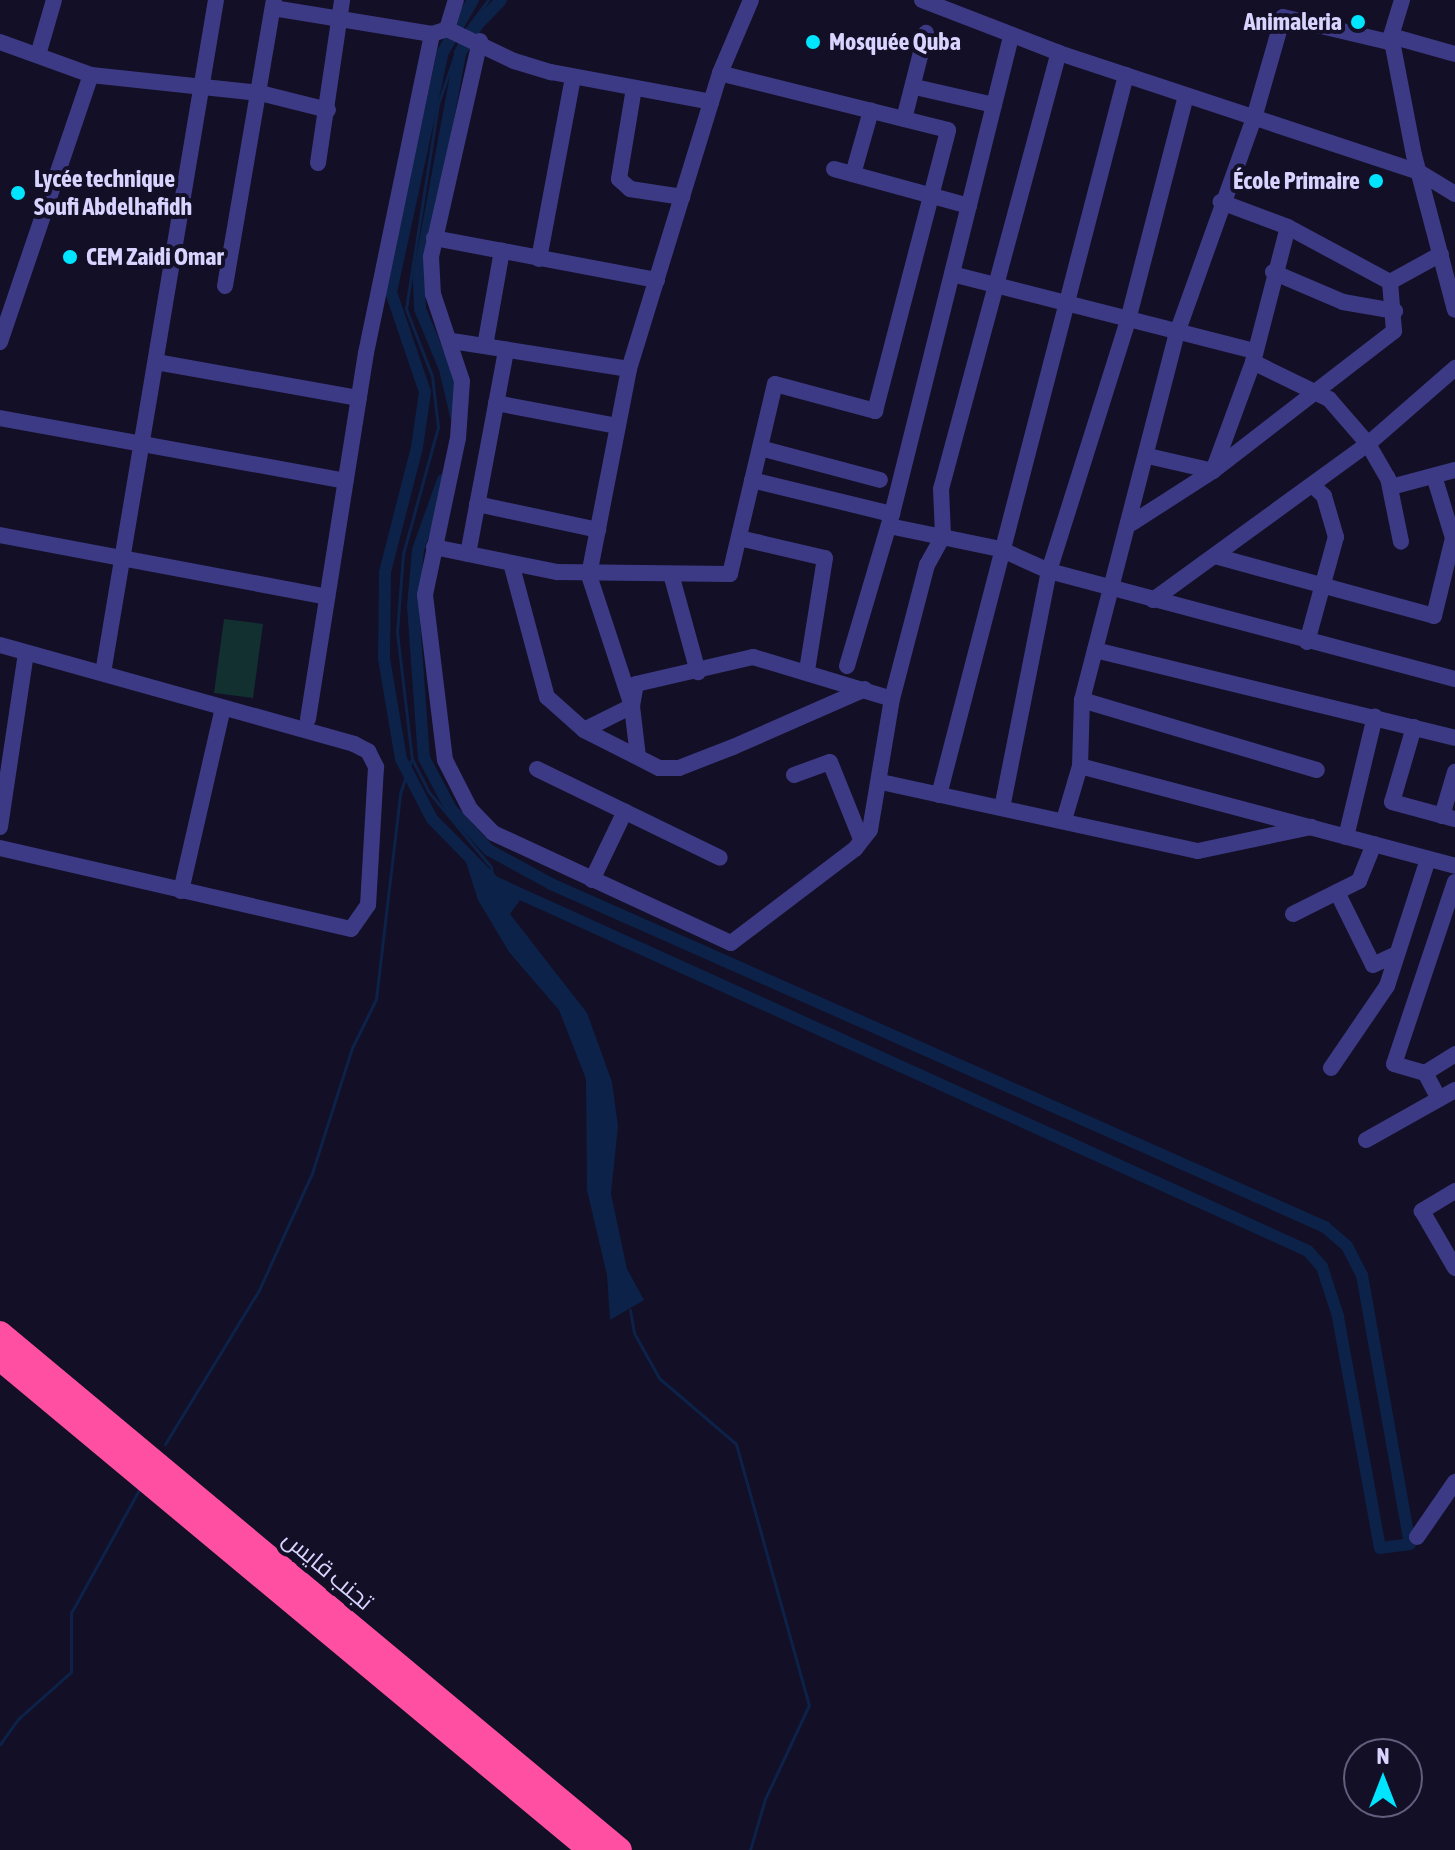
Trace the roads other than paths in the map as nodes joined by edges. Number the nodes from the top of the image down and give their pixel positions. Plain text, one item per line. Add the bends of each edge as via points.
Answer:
1 (54, 0) edge
2 (216, 0) edge
3 (456, 0) edge
4 (751, 0) edge
5 (922, 0) edge
6 (1402, 0) edge
7 (274, 4) edge
8 (340, 8) edge
9 (444, 31) junction
10 (926, 33) dead end
11 (1011, 35) junction
12 (475, 39) junction
13 (1392, 39) junction
14 (0, 42) edge
15 (1059, 53) junction
16 (1455, 54) edge
17 (38, 55) junction
18 (720, 73) junction
19 (91, 75) junction
20 (1126, 75) junction
21 (573, 77) junction
22 (200, 85) junction
23 (915, 87) junction
24 (634, 88) junction
25 (260, 93) junction
26 (1186, 96) junction
27 (711, 102) junction
28 (994, 105) junction
29 (328, 110) junction
30 (871, 111) junction
31 (1254, 118) junction
32 (904, 119) junction
33 (318, 163) dead end
34 (834, 169) dead end
35 (1419, 172) junction
36 (853, 174) junction
37 (1455, 194) edge
38 (931, 196) junction
39 (682, 197) junction
40 (1221, 202) junction
41 (969, 206) junction
42 (1288, 227) junction
43 (434, 238) junction
44 (502, 251) junction
45 (1441, 254) junction
46 (539, 259) junction
47 (1273, 272) junction
48 (952, 274) junction
49 (657, 280) junction
50 (1390, 282) junction
51 (225, 286) dead end
52 (998, 288) junction
53 (1066, 303) junction
54 (1455, 310) edge
55 (1395, 311) junction
56 (1128, 320) junction
57 (1177, 333) junction
58 (452, 341) junction
59 (0, 342) edge
60 (485, 346) junction
61 (506, 350) junction
62 (1254, 357) junction
63 (156, 362) junction
64 (1455, 368) edge
65 (629, 369) junction
66 (1316, 395) junction
67 (359, 398) junction
68 (496, 403) junction
69 (0, 418) edge
70 (618, 426) junction
71 (1368, 444) junction
72 (142, 445) junction
73 (760, 448) junction
74 (1148, 456) junction
75 (1455, 470) edge
76 (1213, 471) junction
77 (1434, 476) junction
78 (752, 480) junction
79 (880, 480) dead end
80 (345, 481) junction
81 (1312, 485) junction
82 (1391, 487) junction
83 (477, 504) junction
84 (891, 520) junction
85 (1132, 523) junction
86 (598, 530) junction
87 (0, 535) edge
88 (943, 536) junction
89 (739, 538) junction
90 (1401, 542) dead end
91 (434, 547) junction
92 (1000, 549) junction
93 (468, 554) junction
94 (1215, 556) junction
95 (123, 559) junction
96 (511, 563) junction
97 (1049, 571) junction
98 (671, 574) junction
99 (589, 575) junction
100 (1113, 587) junction
101 (1326, 587) junction
102 (327, 597) junction
103 (1153, 600) junction
104 (1307, 642) junction
105 (0, 645) edge
106 (1095, 650) junction
107 (26, 653) junction
108 (847, 666) dead end
109 (807, 670) junction
110 (698, 672) junction
111 (103, 673) junction
112 (1455, 679) edge
113 (865, 689) junction
114 (892, 699) junction
115 (1082, 700) junction
116 (632, 706) junction
117 (223, 708) junction
118 (1375, 716) junction
119 (308, 719) dead end
120 (1414, 727) junction
121 (584, 730) junction
122 (1455, 738) edge
123 (638, 757) junction
124 (1080, 766) junction
125 (537, 769) dead end
126 (1317, 770) dead end
127 (794, 775) dead end
128 (881, 782) junction
129 (1454, 782) edge
130 (939, 795) junction
131 (1002, 808) junction
132 (625, 811) junction
133 (1248, 811) junction
134 (1448, 818) edge
135 (1064, 820) junction
136 (0, 827) edge
137 (1311, 827) junction
138 (1346, 837) junction
139 (861, 839) junction
140 (1239, 844) junction
141 (1374, 844) junction
142 (0, 848) edge
143 (720, 858) dead end
144 (1428, 859) junction
145 (1455, 866) edge
146 (592, 880) junction
147 (1455, 882) edge
148 (181, 891) junction
149 (1337, 892) junction
150 (1293, 914) dead end
151 (1397, 954) junction
152 (1455, 1054) edge
153 (1331, 1068) dead end
154 (1425, 1073) junction
155 (1455, 1090) edge
156 (1439, 1099) junction
157 (1366, 1140) dead end
158 (1455, 1191) edge
159 (1455, 1268) edge
160 (0, 1333) edge
161 (0, 1359) edge
162 (1455, 1482) edge
163 (1417, 1537) dead end
164 (590, 1850) edge
165 (620, 1850) edge

1 - 17 street
2 - 22 street
3 - 9 street
4 - 18 street
5 - 11 street
6 - 13 street
7 - 8 street
7 - 25 street
8 - 9 street
8 - 29 street
9 - 12 street
9 - 67 street
10 - 23 street
11 - 15 street
11 - 28 street
12 - 21 street via 514,61
12 - 43 street
13 - 16 street
13 - 31 street via 1283,17
13 - 35 street
14 - 17 street
15 - 20 street
15 - 52 street
17 - 19 street
18 - 27 street
18 - 30 street
19 - 22 street
19 - 59 street
20 - 26 street
20 - 53 street
21 - 24 street
21 - 46 street
22 - 25 street
22 - 63 street
23 - 28 street
23 - 32 street
24 - 27 street
24 - 39 street via 619,179 630,189
25 - 29 street
25 - 51 street
26 - 31 street
26 - 56 street
27 - 39 street
28 - 41 street
29 - 33 street
30 - 32 street
30 - 36 street
31 - 35 street
31 - 40 street
32 - 38 street via 948,130
34 - 36 street
35 - 37 street
35 - 45 street
36 - 38 street
38 - 41 street
38 - 73 street via 875,411 775,384
39 - 49 street
40 - 42 street
40 - 57 street
41 - 48 street
42 - 47 street
42 - 50 street
43 - 44 street
43 - 58 street via 433,294
44 - 46 street
44 - 60 street
45 - 50 street
45 - 54 street
46 - 49 street
47 - 55 street via 1343,302
47 - 62 street
48 - 52 street
48 - 84 street
49 - 65 street
50 - 55 street
52 - 53 street
52 - 88 street via 941,489
53 - 56 street
53 - 92 street
55 - 66 street via 1394,331
56 - 57 street
56 - 97 street
57 - 62 street
57 - 74 street
58 - 60 street
58 - 91 street via 463,407
60 - 61 street
61 - 65 street
61 - 68 street
62 - 66 street
62 - 76 street
63 - 67 street
63 - 72 street
64 - 71 street
65 - 70 street
66 - 71 street via 1329,399
66 - 76 street
67 - 80 street
68 - 70 street
68 - 83 street
69 - 72 street
70 - 86 street
71 - 81 street
71 - 82 street
72 - 80 street
72 - 95 street
73 - 78 street
73 - 79 street
74 - 76 street
74 - 85 street
75 - 77 street
76 - 85 street
77 - 82 street
77 - 101 street via 1453,538 1434,616
78 - 84 street
78 - 89 street
80 - 102 street
81 - 94 street
81 - 101 street via 1324,496 1336,537
82 - 90 street
83 - 86 street
83 - 93 street
84 - 88 street
84 - 108 street
85 - 100 street
86 - 99 street
87 - 95 street
88 - 92 street
88 - 114 street via 927,565
89 - 98 street via 730,574
89 - 109 street via 825,558
91 - 93 street
91 - 146 street via 425,595 430,661 437,729 455,782 493,833
92 - 97 street
92 - 130 street
93 - 96 street
94 - 101 street
94 - 103 street via 1183,573
95 - 102 street
95 - 111 street
96 - 99 street
96 - 121 street via 541,686 556,709
97 - 100 street
97 - 131 street
98 - 99 street
98 - 110 street
99 - 116 street
100 - 103 street
100 - 106 street
101 - 104 street
102 - 119 street
103 - 104 street
104 - 112 street
105 - 107 street
106 - 115 street
106 - 118 street
107 - 111 street
107 - 136 street
109 - 110 street via 762,656
109 - 113 street
110 - 116 street via 636,684
111 - 117 street
113 - 114 street
113 - 123 street via 679,768 659,768
114 - 128 street via 880,749
115 - 124 street
115 - 126 street
116 - 121 street
116 - 123 street
117 - 148 street
117 - 148 street via 354,744 375,758 368,905 357,924 343,930
118 - 120 street
118 - 138 street
120 - 122 street
120 - 134 street via 1392,802
121 - 123 street
124 - 133 street
124 - 135 street
125 - 132 street
127 - 139 street via 830,762
128 - 130 street
128 - 139 street via 870,830
129 - 134 street
130 - 131 street
131 - 135 street
132 - 143 street
132 - 146 street
133 - 137 street
133 - 140 street
135 - 140 street via 1198,851
137 - 138 street
137 - 140 street
138 - 141 street
139 - 146 street via 855,849 731,943
141 - 144 street
141 - 149 street via 1359,881
142 - 148 street
144 - 145 street
144 - 151 street
147 - 154 street via 1394,1064
149 - 150 street
149 - 151 street via 1373,965
151 - 153 street via 1387,986
152 - 154 street
154 - 156 street
155 - 156 street
156 - 157 street
158 - 159 street via 1422,1211
160 - 165 highway, تجنب قايس
161 - 164 highway, تجنب قايس
162 - 163 street

